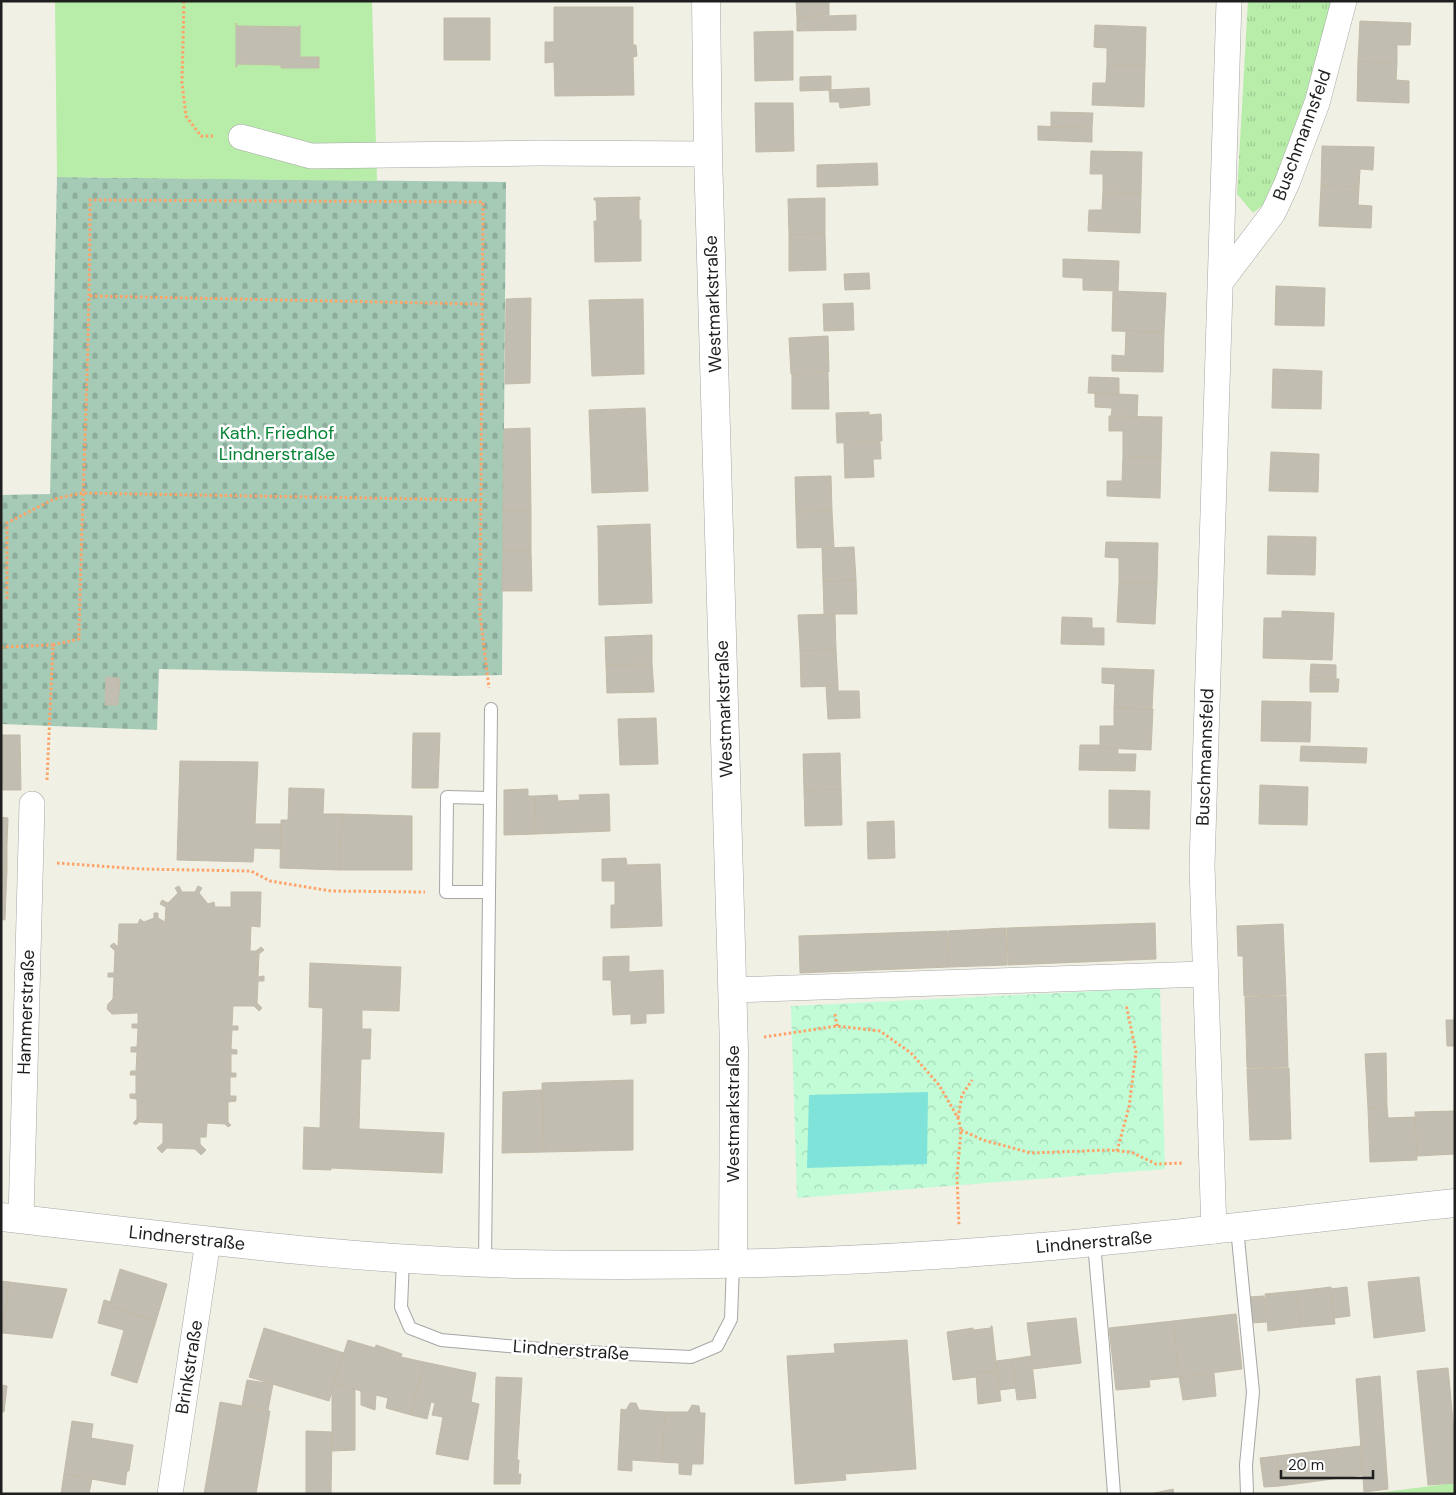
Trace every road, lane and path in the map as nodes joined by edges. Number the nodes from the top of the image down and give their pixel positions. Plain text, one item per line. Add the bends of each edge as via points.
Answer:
1 (184, 1) edge
2 (706, 1) edge
3 (1229, 1) edge
4 (1344, 1) edge
5 (241, 137) joint
6 (708, 154) junction
7 (1220, 283) junction
8 (90, 296) junction
9 (482, 304) junction
10 (82, 493) junction
11 (481, 500) junction
12 (1, 523) edge
13 (7, 523) junction
14 (7, 599) dead end
15 (53, 645) junction
16 (1, 647) edge
17 (491, 709) joint
18 (489, 798) junction
19 (32, 804) joint
20 (30, 862) junction
21 (446, 892) junction
22 (489, 892) junction
23 (1204, 974) junction
24 (1124, 977) junction
25 (732, 990) junction
26 (734, 1041) junction
27 (972, 1080) dead end
28 (958, 1118) junction
29 (961, 1130) junction
30 (1117, 1151) junction
31 (1211, 1162) junction
32 (1455, 1203) edge
33 (11, 1218) edge
34 (1225, 1230) junction
35 (208, 1241) junction
36 (1094, 1242) junction
37 (960, 1253) junction
38 (403, 1259) junction
39 (485, 1263) junction
40 (733, 1264) junction
41 (170, 1494) edge
42 (1114, 1494) edge
43 (1247, 1494) edge

1 - 5 path via 182,83 186,116 201,136
2 - 6 street, Westmarkstraße
3 - 7 street, Buschmannsfeld
4 - 7 street, Buschmannsfeld via 1317,103 1287,182 1273,213
5 - 6 street via 311,156
6 - 25 street, Westmarkstraße
7 - 23 street, Buschmannsfeld via 1202,866
8 - 9 path
8 - 9 path via 90,200 482,202
8 - 10 path
9 - 11 path
10 - 11 path
10 - 13 path via 54,499
10 - 15 path via 79,639
11 - 17 path via 480,615
12 - 13 path
13 - 14 path
15 - 16 path
15 - 19 path via 48,779
17 - 18 lane
18 - 21 lane via 447,797
18 - 22 lane
19 - 20 street, Hammerstraße
20 - 21 path via 251,871 270,881 331,891
20 - 33 street, Hammerstraße
21 - 22 lane
22 - 39 lane
23 - 24 street
23 - 31 street, Buschmannsfeld
24 - 25 street
24 - 30 path via 1125,1000 1136,1052 1130,1107
25 - 26 street, Westmarkstraße
26 - 28 path via 837,1026 880,1030 911,1053 939,1085
26 - 40 street, Westmarkstraße
27 - 28 path via 962,1095
28 - 29 path
29 - 30 path via 982,1140 1031,1153
29 - 37 path via 957,1176
30 - 31 path via 1131,1152 1156,1164
31 - 34 street, Buschmannsfeld
32 - 34 street, Lindnerstraße
33 - 35 street, Lindnerstraße
34 - 36 street, Lindnerstraße
34 - 43 lane via 1253,1392 1246,1465
35 - 38 street, Lindnerstraße
35 - 41 street, Brinkstraße
36 - 37 street, Lindnerstraße
36 - 42 lane
37 - 40 street, Lindnerstraße
38 - 39 street, Lindnerstraße
38 - 40 lane, Lindnerstraße via 401,1307 410,1328 441,1340 563,1352 691,1357 717,1346 730,1320
39 - 40 street, Lindnerstraße

